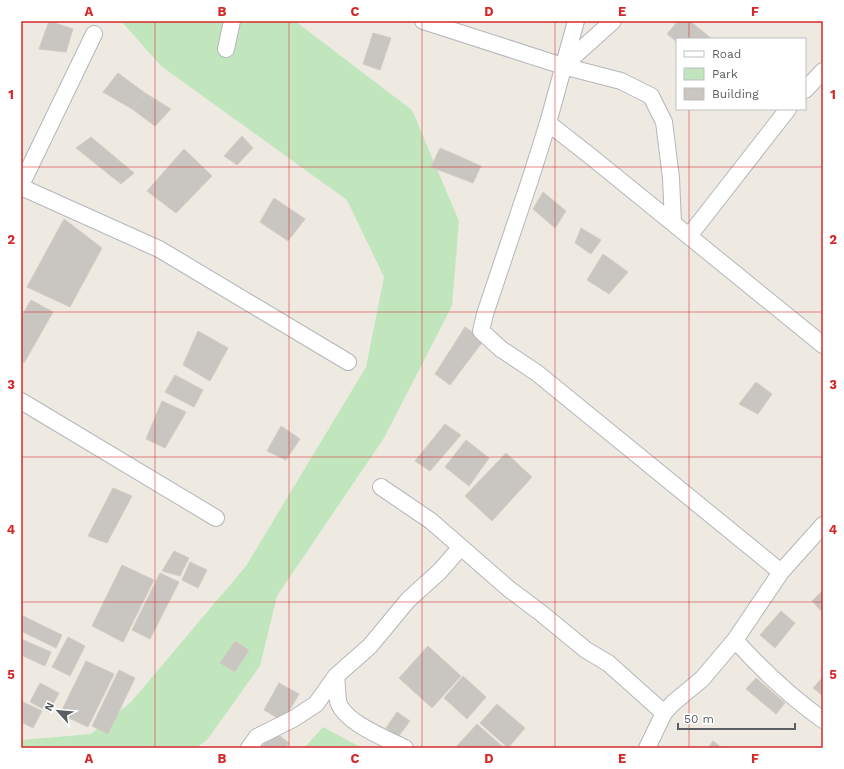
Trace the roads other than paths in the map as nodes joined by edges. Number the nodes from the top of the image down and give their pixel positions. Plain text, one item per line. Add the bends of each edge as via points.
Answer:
1 (232, 21) edge
2 (423, 21) edge
3 (576, 21) edge
4 (612, 21) edge
5 (94, 34) dead end
6 (226, 48) dead end
7 (563, 66) junction
8 (823, 71) edge
9 (806, 89) edge
10 (787, 110) edge
11 (548, 123) junction
12 (21, 186) edge
13 (673, 223) junction
14 (689, 236) junction
15 (823, 345) edge
16 (348, 362) dead end
17 (21, 401) edge
18 (381, 487) dead end
19 (216, 518) dead end
20 (823, 525) edge
21 (461, 547) junction
22 (781, 572) junction
23 (735, 640) junction
24 (336, 676) junction
25 (664, 713) junction
26 (823, 720) edge
27 (249, 748) edge
28 (405, 748) edge
29 (647, 748) edge

1 - 6 street
2 - 7 street
3 - 7 street
4 - 7 street
5 - 12 street
7 - 11 street
7 - 13 street via 621,81 651,96 664,122
8 - 9 street
10 - 14 street
11 - 13 street
11 - 22 street via 481,331 537,373
12 - 16 street via 159,249
13 - 14 street
14 - 15 street
17 - 19 street
18 - 21 street via 431,521
20 - 22 street
21 - 24 street via 408,600 370,646
21 - 25 street via 586,650 608,663
22 - 23 street
23 - 25 street via 702,679
23 - 26 street via 760,668
24 - 27 street via 316,704 294,719 257,737
24 - 28 street via 338,702 347,715
25 - 29 street

